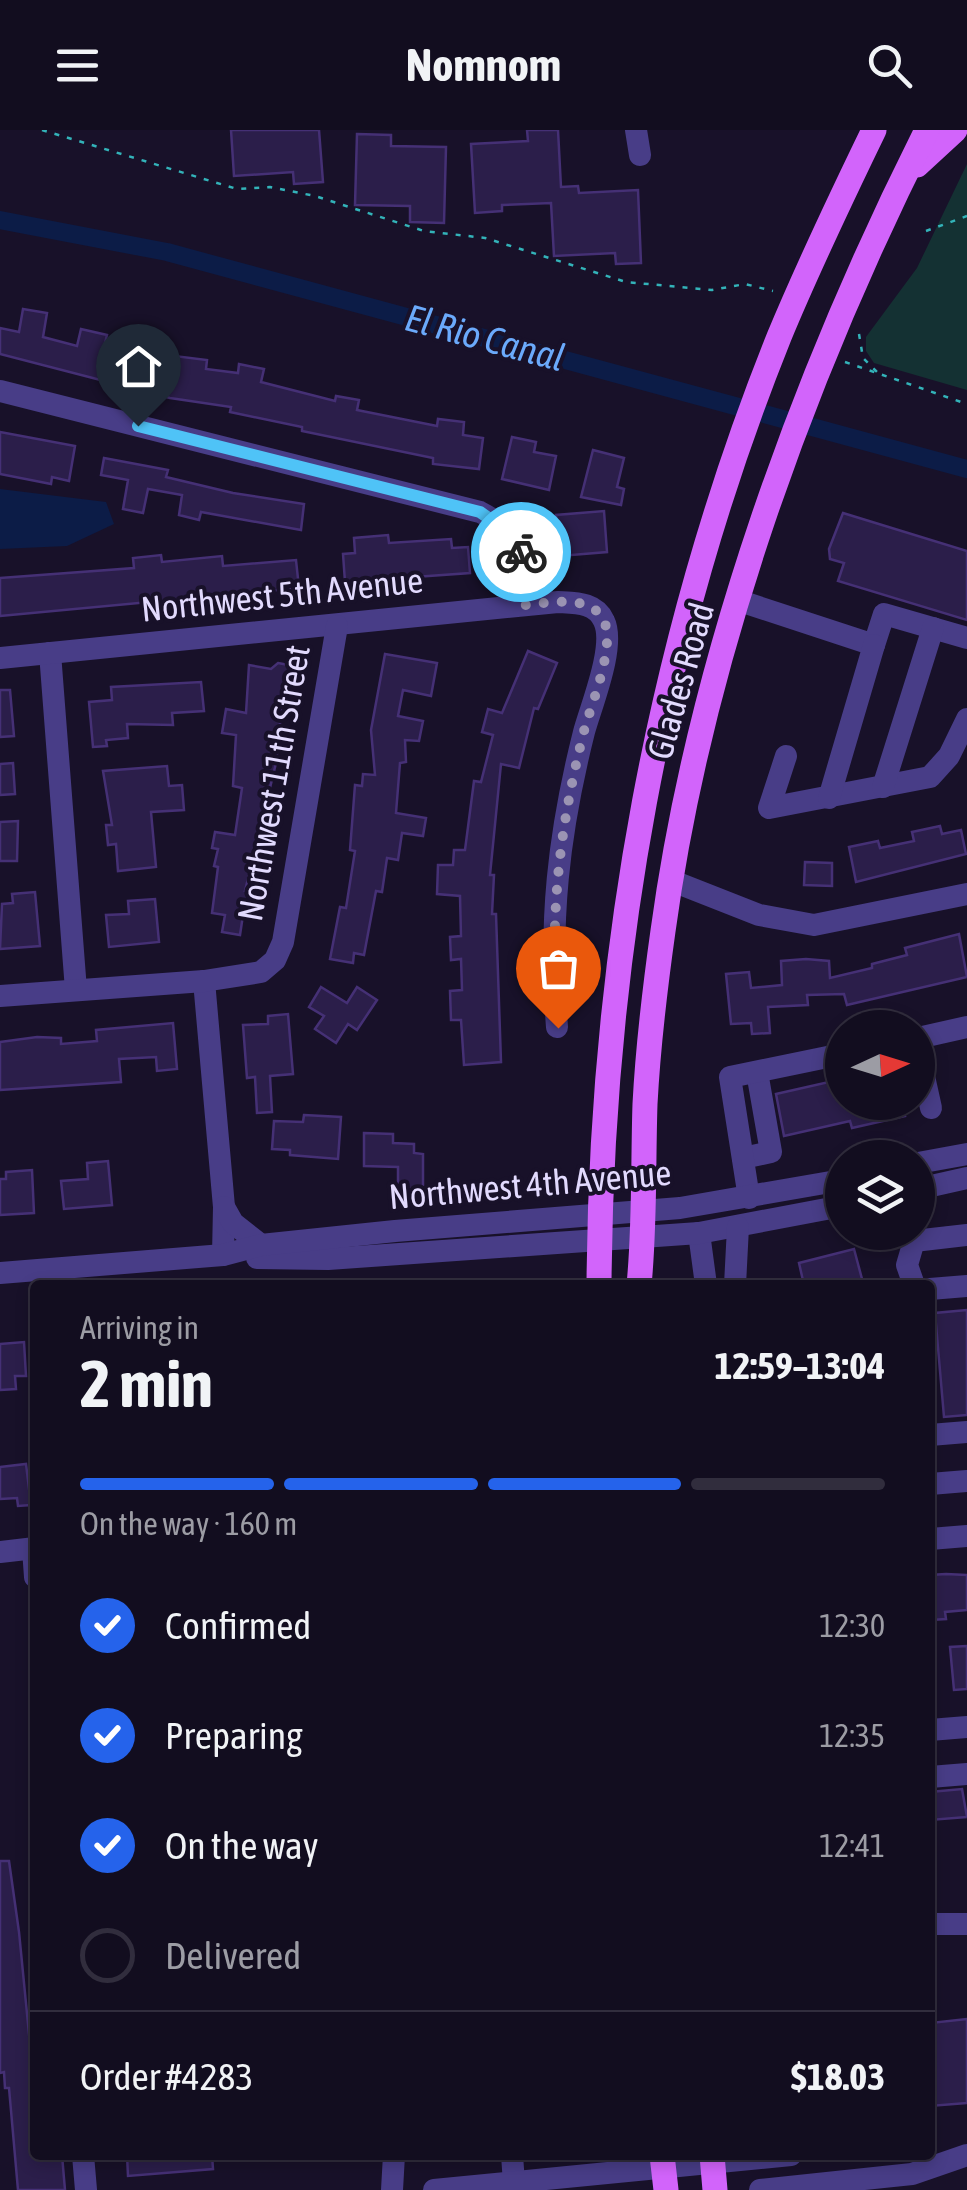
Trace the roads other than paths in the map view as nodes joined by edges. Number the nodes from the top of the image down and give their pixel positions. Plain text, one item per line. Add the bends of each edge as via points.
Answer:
1 (636, 130) edge
2 (874, 130) edge
3 (927, 130) edge
4 (955, 130) edge
5 (640, 156) dead end
6 (902, 178) junction
7 (0, 391) edge
8 (525, 605) junction
9 (738, 608) junction
10 (337, 626) junction
11 (933, 628) junction
12 (967, 638) edge
13 (872, 651) junction
14 (50, 653) junction
15 (0, 658) edge
16 (967, 718) edge
17 (786, 756) dead end
18 (883, 787) junction
19 (829, 798) junction
20 (670, 880) junction
21 (967, 894) edge
22 (204, 981) junction
23 (76, 990) junction
24 (0, 996) edge
25 (967, 1027) edge
26 (558, 1028) dead end
27 (935, 1034) edge
28 (825, 1058) edge
29 (757, 1072) junction
30 (967, 1154) edge
31 (742, 1158) junction
32 (935, 1161) edge
33 (967, 1178) edge
34 (825, 1183) edge
35 (935, 1185) edge
36 (749, 1198) junction
37 (224, 1208) junction
38 (825, 1209) edge
39 (643, 1211) junction
40 (599, 1227) junction
41 (738, 1227) junction
42 (699, 1233) junction
43 (967, 1235) edge
44 (642, 1238) junction
45 (261, 1246) junction
46 (224, 1255) junction
47 (0, 1273) edge
48 (599, 1280) edge
49 (639, 1280) edge
50 (705, 1280) edge
51 (736, 1280) edge
52 (912, 1280) edge
53 (967, 1286) edge
54 (935, 1289) edge
55 (967, 1432) edge
56 (935, 1434) edge
57 (967, 1481) edge
58 (935, 1484) edge
59 (967, 1536) edge
60 (935, 1539) edge
61 (30, 1548) edge
62 (0, 1552) edge
63 (967, 1727) edge
64 (935, 1730) edge
65 (967, 1774) edge
66 (935, 1777) edge
67 (935, 1924) edge
68 (967, 1924) edge
69 (935, 2149) edge
70 (967, 2155) edge
71 (83, 2160) edge
72 (394, 2160) edge
73 (512, 2160) edge
74 (708, 2160) edge
75 (712, 2160) edge
76 (664, 2171) edge
77 (514, 2182) junction
78 (827, 2186) edge
79 (86, 2190) edge
80 (392, 2190) edge
81 (434, 2190) edge
82 (715, 2190) edge
83 (760, 2190) edge
84 (770, 2190) edge

1 - 5 street
2 - 40 main road, Glades Road via 778,339 682,632 634,852 613,1010
3 - 6 main road, Glades Road
4 - 6 main road
6 - 9 main road, Glades Road via 779,479
7 - 8 street via 480,512 514,536 522,554
8 - 10 street, Northwest 5th Avenue
8 - 26 street, Northwest 5th Avenue via 582,603 606,624 553,892
9 - 13 street
9 - 20 main road, Glades Road via 688,784
10 - 14 street, Northwest 5th Avenue
10 - 22 street, Northwest 11th Street via 283,942 261,972
11 - 12 street
11 - 13 street via 884,614
11 - 18 street
13 - 19 street
14 - 15 street, Northwest 5th Avenue
14 - 23 street
16 - 18 street via 938,771
17 - 19 street via 769,808
18 - 19 street
20 - 21 street via 759,916 814,925
20 - 39 main road, Glades Road via 649,1052
22 - 23 street, Northwest 11th Street
22 - 37 street
23 - 24 street, Northwest 11th Street
25 - 27 street
28 - 29 street
29 - 31 street via 730,1077
29 - 31 street via 771,1152
30 - 32 street
31 - 36 street
33 - 35 street
34 - 36 street, Northwest 4th Avenue
36 - 39 street, Northwest 4th Avenue
37 - 45 street
37 - 46 street
38 - 41 street, Northwest 4th Avenue
39 - 40 street, Northwest 4th Avenue
39 - 44 main road, Glades Road
40 - 44 street, Northwest 4th Avenue
40 - 45 street, Northwest 4th Avenue
40 - 46 street, Northwest 4th Avenue via 328,1258
40 - 48 main road, Glades Road
41 - 42 street, Northwest 4th Avenue
41 - 51 street
42 - 44 street, Northwest 4th Avenue
42 - 50 street
43 - 52 street via 914,1242 907,1265
44 - 49 main road, Glades Road
45 - 46 street, Northwest 4th Avenue
46 - 47 street, Northwest 4th Avenue
53 - 54 street
55 - 56 street
57 - 58 street
59 - 60 street
61 - 62 street
63 - 64 street
65 - 66 street
67 - 68 street
69 - 70 street
70 - 78 street via 912,2174
71 - 79 street
72 - 80 street
73 - 77 street
74 - 76 street
75 - 82 main road
76 - 77 street
77 - 81 street
78 - 84 street
83 - 84 street

